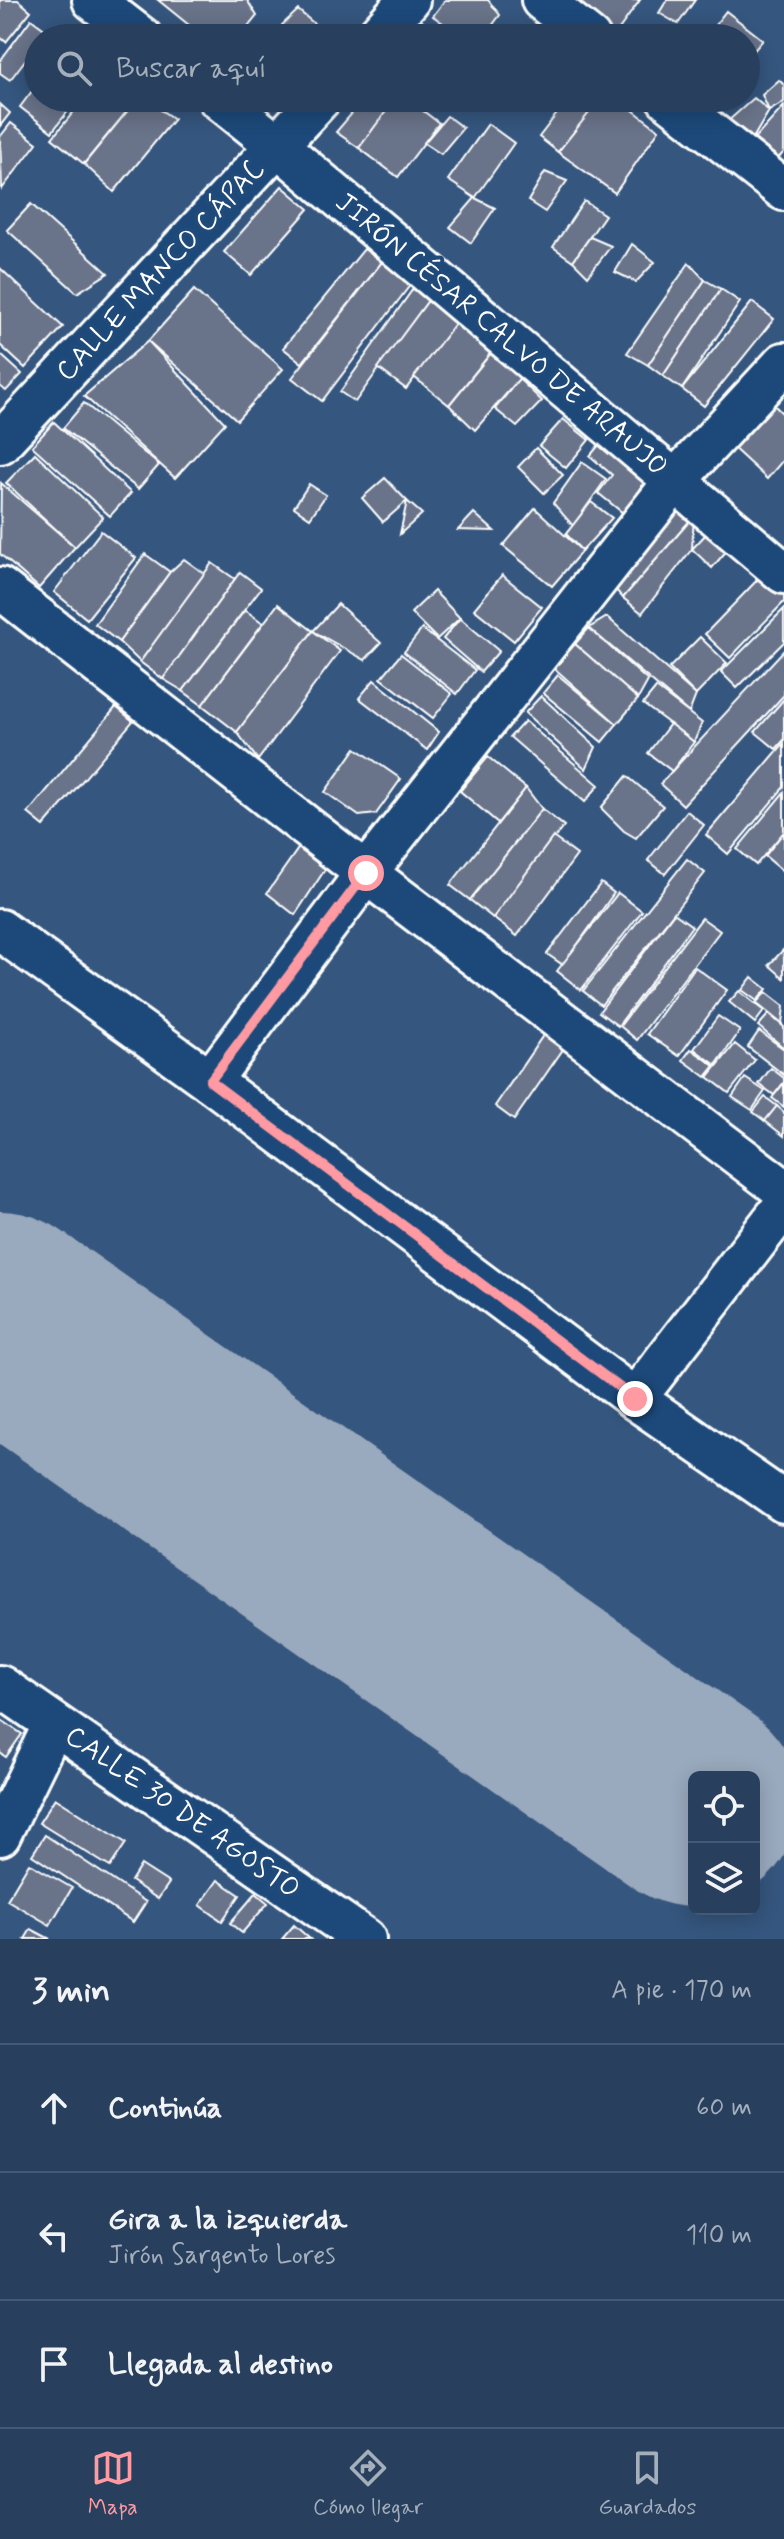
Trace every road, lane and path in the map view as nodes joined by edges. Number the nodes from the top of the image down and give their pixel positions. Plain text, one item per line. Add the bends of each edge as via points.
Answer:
1 (93, 0) edge
2 (409, 0) edge
3 (542, 0) edge
4 (124, 24) edge
5 (388, 24) edge
6 (572, 24) edge
7 (236, 112) edge
8 (308, 112) edge
9 (685, 112) edge
10 (278, 146) junction
11 (784, 190) edge
12 (784, 363) edge
13 (0, 443) edge
14 (674, 482) junction
15 (784, 573) edge
16 (0, 588) edge
17 (366, 873) junction
18 (0, 930) edge
19 (210, 1081) junction
20 (784, 1190) edge
21 (784, 1206) edge
22 (635, 1399) junction
23 (784, 1502) edge
24 (0, 1686) edge
25 (54, 1724) junction
26 (0, 1835) edge
27 (365, 1939) edge

1 - 4 street
2 - 5 street
3 - 6 street
7 - 10 street, JIRÓN CÉSAR CALVO DE ARAUJO
8 - 10 street, CALLE MANCO CÁPAC
9 - 11 street
10 - 13 street, CALLE MANCO CÁPAC
10 - 14 street, JIRÓN CÉSAR CALVO DE ARAUJO
12 - 14 street
14 - 15 street, JIRÓN CÉSAR CALVO DE ARAUJO
14 - 17 street
16 - 17 street
17 - 19 street
17 - 20 street
18 - 19 street
19 - 22 street
21 - 22 street
22 - 23 street
24 - 25 street, CALLE 30 DE AGOSTO
25 - 26 street
25 - 27 street, CALLE 30 DE AGOSTO

